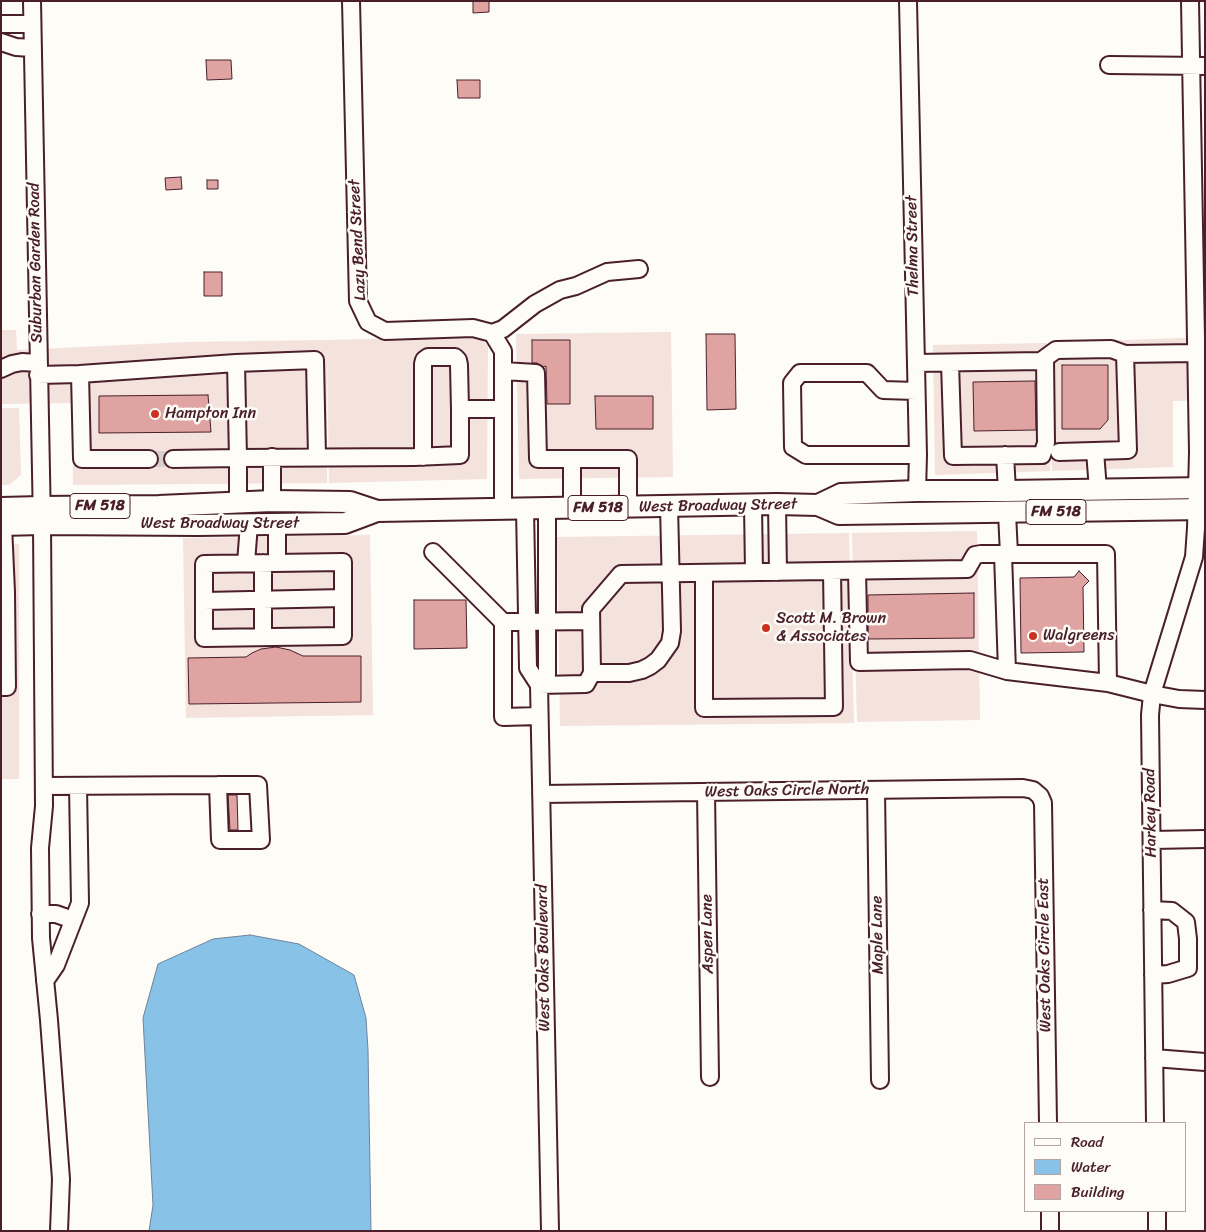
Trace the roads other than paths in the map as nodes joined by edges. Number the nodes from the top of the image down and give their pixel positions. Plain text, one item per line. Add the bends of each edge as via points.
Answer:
1 (32, 1) edge
2 (351, 1) edge
3 (908, 1) edge
4 (1190, 1) edge
5 (1, 24) edge
6 (32, 24) junction
7 (1, 42) edge
8 (32, 48) junction
9 (1109, 65) dead end
10 (1198, 66) edge
11 (639, 269) dead end
12 (1200, 281) edge
13 (492, 333) junction
14 (1125, 354) junction
15 (1045, 358) junction
16 (1199, 358) edge
17 (236, 363) junction
18 (916, 363) junction
19 (950, 363) junction
20 (1, 369) edge
21 (38, 369) junction
22 (503, 371) junction
23 (80, 374) junction
24 (916, 391) junction
25 (1201, 405) edge
26 (460, 409) junction
27 (503, 409) junction
28 (1095, 451) junction
29 (1059, 452) dead end
30 (1201, 452) edge
31 (918, 455) junction
32 (1005, 455) junction
33 (272, 457) junction
34 (317, 457) junction
35 (423, 457) junction
36 (238, 458) junction
37 (148, 459) tunnel mouth
38 (173, 459) tunnel mouth
39 (572, 459) junction
40 (1201, 488) edge
41 (1098, 490) junction
42 (917, 491) junction
43 (1007, 491) junction
44 (272, 501) junction
45 (323, 502) junction
46 (238, 503) junction
47 (777, 504) junction
48 (753, 505) junction
49 (818, 505) junction
50 (669, 506) junction
51 (628, 507) junction
52 (572, 508) junction
53 (504, 509) junction
54 (525, 509) junction
55 (547, 509) junction
56 (1201, 509) edge
57 (378, 511) junction
58 (1007, 512) junction
59 (41, 515) junction
60 (2, 519) edge
61 (249, 524) junction
62 (278, 524) junction
63 (198, 525) junction
64 (433, 552) dead end
65 (1006, 554) junction
66 (246, 563) junction
67 (270, 563) junction
68 (832, 571) junction
69 (857, 571) junction
70 (754, 572) junction
71 (778, 572) junction
72 (704, 573) junction
73 (670, 574) junction
74 (343, 598) junction
75 (263, 600) junction
76 (204, 601) junction
77 (591, 621) junction
78 (503, 622) junction
79 (528, 622) junction
80 (547, 622) junction
81 (263, 638) junction
82 (1006, 671) junction
83 (592, 673) junction
84 (1108, 683) junction
85 (539, 685) junction
86 (1, 687) edge
87 (1152, 694) junction
88 (1205, 700) edge
89 (539, 716) junction
90 (218, 785) dead end
91 (44, 786) junction
92 (78, 786) junction
93 (876, 790) junction
94 (1033, 790) joint
95 (706, 792) junction
96 (541, 794) junction
97 (1205, 839) edge
98 (1152, 840) junction
99 (1152, 910) junction
100 (40, 914) junction
101 (73, 920) junction
102 (1153, 976) junction
103 (45, 981) junction
104 (1154, 1058) junction
105 (1205, 1062) edge
106 (710, 1077) dead end
107 (880, 1080) dead end
108 (1048, 1122) edge
109 (1155, 1122) edge
110 (1050, 1212) edge
111 (1157, 1212) edge
112 (59, 1231) edge
113 (550, 1231) edge
114 (1050, 1231) edge
115 (1157, 1231) edge

1 - 6 street, Suburban Garden Road
2 - 13 street, Lazy Bend Street via 358,301 368,322 386,332 473,328
3 - 18 street, Thelma Street
4 - 10 street, Harkey Road
5 - 6 street
6 - 8 street, Suburban Garden Road
7 - 8 street
8 - 21 street, Suburban Garden Road
9 - 10 street
10 - 12 street, Harkey Road
11 - 13 street via 608,272 560,290
12 - 16 street, Harkey Road
13 - 22 street via 503,351
14 - 15 street via 1111,348 1056,350
14 - 16 street
14 - 28 street via 1128,450
15 - 19 street via 1041,361
15 - 32 street via 1046,444 1042,454
16 - 25 street, Harkey Road
17 - 23 street
17 - 34 street via 315,360
17 - 36 street
18 - 19 street
18 - 24 street, Thelma Street
19 - 32 street via 952,456
20 - 21 street via 22,362
21 - 23 street
21 - 59 street, Suburban Garden Road
22 - 27 street
22 - 39 street via 536,373 538,458
23 - 37 street via 82,459
24 - 31 street, Thelma Street
24 - 31 street via 883,390 867,373 800,373 792,383 793,447 806,455
25 - 30 street, Harkey Road
26 - 27 street
26 - 35 street via 460,455
26 - 35 street via 458,360 455,357 428,357 423,364
27 - 53 street
28 - 29 street
28 - 41 street
30 - 40 street, Harkey Road
31 - 42 street, Thelma Street
32 - 43 street
33 - 34 street
33 - 36 street
33 - 44 street
34 - 35 street
36 - 38 street
36 - 46 street
39 - 51 street via 628,459
39 - 52 street
40 - 41 main road, West Broadway Street / FM 518
40 - 56 street, Harkey Road
41 - 43 main road, West Broadway Street / FM 518
42 - 43 main road, West Broadway Street / FM 518
42 - 49 main road, West Broadway Street / FM 518 via 841,494
44 - 45 main road, West Broadway Street / FM 518
44 - 46 main road, West Broadway Street / FM 518
44 - 63 main road via 242,514 216,517
45 - 57 main road, West Broadway Street / FM 518 via 350,502
45 - 61 main road via 314,510 270,515
46 - 59 main road, West Broadway Street / FM 518
47 - 48 main road, West Broadway Street / FM 518
47 - 49 main road, West Broadway Street / FM 518
47 - 71 street
48 - 50 main road, West Broadway Street / FM 518
48 - 70 street
49 - 58 main road, West Broadway Street / FM 518 via 839,514
50 - 51 main road, West Broadway Street / FM 518
50 - 73 street
51 - 52 main road, West Broadway Street / FM 518
52 - 55 main road, West Broadway Street / FM 518
53 - 54 main road, West Broadway Street / FM 518
53 - 57 main road, West Broadway Street / FM 518
54 - 55 main road, West Broadway Street / FM 518
54 - 79 street, West Oaks Boulevard
55 - 80 street, West Oaks Boulevard
56 - 58 main road, West Broadway Street / FM 518
56 - 87 street, Harkey Road via 1194,557
57 - 62 main road, West Broadway Street / FM 518 via 345,523
58 - 65 street
59 - 60 main road, West Broadway Street / FM 518
59 - 63 main road, West Broadway Street / FM 518
59 - 91 street, Suburban Garden Road
60 - 86 street via 7,687
61 - 62 main road, West Broadway Street / FM 518
61 - 63 main road, West Broadway Street / FM 518
61 - 66 street
62 - 67 street
64 - 78 street
65 - 69 street via 975,555 967,570
65 - 82 street
65 - 84 street via 1106,554
66 - 67 street
66 - 76 street via 204,564
67 - 74 street via 343,562
67 - 75 street
68 - 69 street
68 - 71 street
68 - 72 street via 834,707 704,708
69 - 82 street via 859,662 970,660
70 - 71 street
70 - 72 street
72 - 73 street
73 - 77 street via 621,574 591,609
73 - 83 street via 672,631 664,653 642,670
74 - 75 street
74 - 81 street via 343,636
75 - 76 street
75 - 81 street
76 - 81 street via 204,638
77 - 80 street
77 - 83 street
78 - 79 street
78 - 89 street via 503,717
79 - 80 street
79 - 85 street, West Oaks Boulevard via 528,668
80 - 85 street, West Oaks Boulevard via 547,675
82 - 84 street
83 - 85 street via 586,684
84 - 87 street
85 - 89 street, West Oaks Boulevard
87 - 88 street
87 - 98 street, Harkey Road
89 - 96 street, West Oaks Boulevard
90 - 92 street
91 - 92 street
91 - 100 street, Suburban Garden Road
92 - 101 street via 80,903
93 - 94 street, West Oaks Circle North
93 - 95 street, West Oaks Circle North
93 - 107 street, Maple Lane
94 - 108 street, West Oaks Circle East via 1043,803
95 - 96 street, West Oaks Circle North
95 - 106 street, Aspen Lane
96 - 113 street, West Oaks Boulevard
97 - 98 street
98 - 99 street, Harkey Road
99 - 102 street, Harkey Road
99 - 102 street via 1172,911 1186,922 1188,939 1188,968
100 - 101 street via 56,914
100 - 103 street, Suburban Garden Road
101 - 103 street via 56,965
102 - 104 street, Harkey Road
103 - 112 street, Suburban Garden Road via 61,1179
104 - 105 street
104 - 109 street, Harkey Road
110 - 114 street
111 - 115 street

